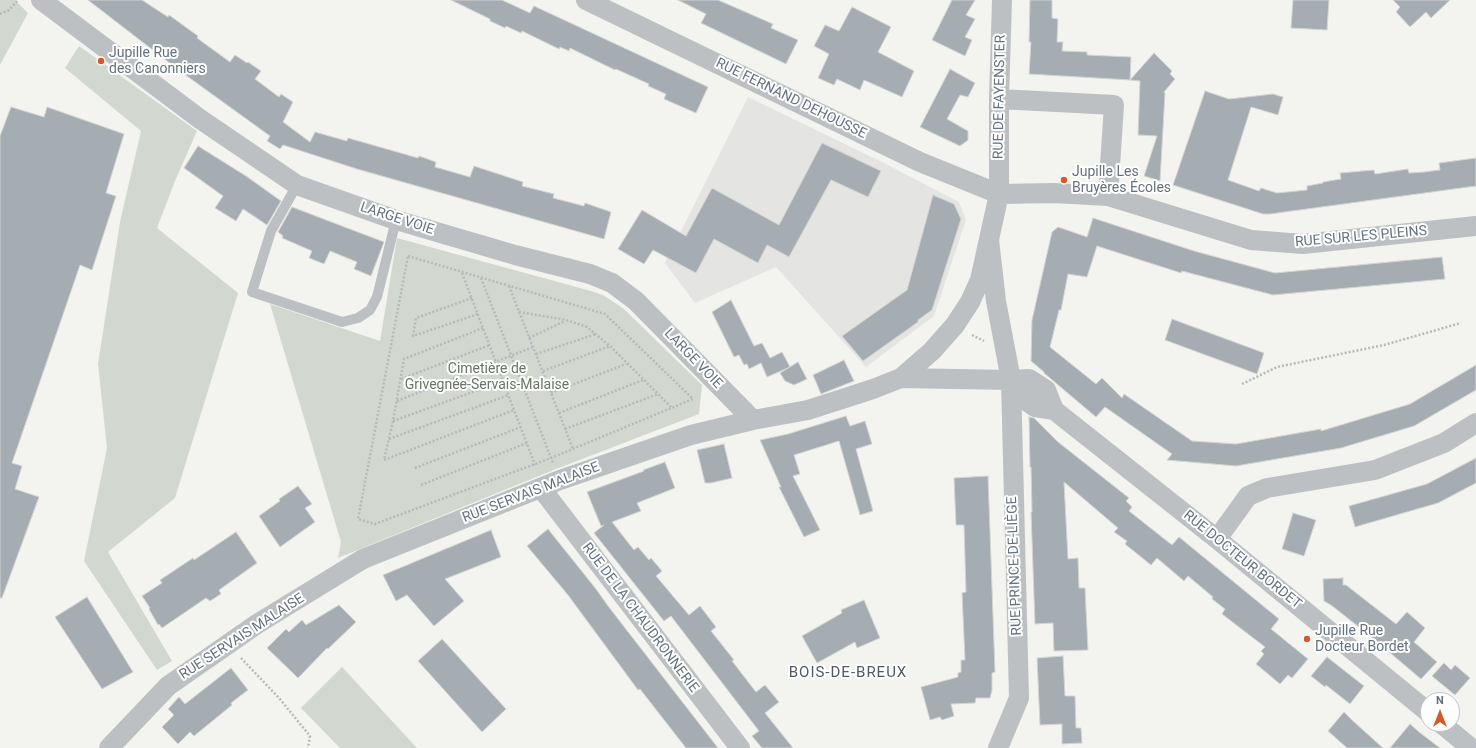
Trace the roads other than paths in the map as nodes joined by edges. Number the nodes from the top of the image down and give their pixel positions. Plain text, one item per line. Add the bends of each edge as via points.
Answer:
1 (586, 0) edge
2 (1002, 0) edge
3 (49, 2) edge
4 (999, 99) junction
5 (297, 185) junction
6 (999, 194) junction
7 (1108, 196) junction
8 (396, 220) junction
9 (1476, 226) edge
10 (989, 240) junction
11 (901, 378) junction
12 (1011, 380) junction
13 (753, 420) junction
14 (1476, 422) edge
15 (541, 488) junction
16 (1217, 539) junction
17 (1420, 705) edge
18 (1452, 732) edge
19 (109, 748) edge
20 (740, 748) edge
21 (998, 748) edge
22 (1471, 748) edge

1 - 6 street, RUE FERNAND DEHOUSSE via 920,162
2 - 4 street, RUE DE FAYENSTER
3 - 5 street, LARGE VOIE via 200,119
4 - 6 street, RUE DE FAYENSTER
4 - 7 street via 1114,105
5 - 8 street, LARGE VOIE
5 - 8 lane via 271,231 252,292 342,322 358,318 370,310 377,297
6 - 7 street, RUE SUR LES PLEINS
6 - 10 street
7 - 9 street, RUE SUR LES PLEINS via 1251,240 1303,244
8 - 13 street, LARGE VOIE via 590,274 612,283 636,301
10 - 11 street via 980,280 970,302 955,325 932,351
10 - 12 street via 996,301
11 - 12 street, RUE SERVAIS MALAISE
11 - 13 street, RUE SERVAIS MALAISE via 808,410
12 - 16 street, RUE DOCTEUR BORDET via 1029,379 1046,390 1054,410
12 - 21 street, RUE PRINCE-DE-LIÈGE via 1019,698
13 - 15 street, RUE SERVAIS MALAISE via 691,434
14 - 16 street via 1444,443 1375,470 1267,488 1248,496
15 - 19 street, RUE SERVAIS MALAISE via 364,559 257,624 168,686
15 - 20 street, RUE DE LA CHAUDRONNERIE
16 - 17 street, RUE DOCTEUR BORDET
18 - 22 street

